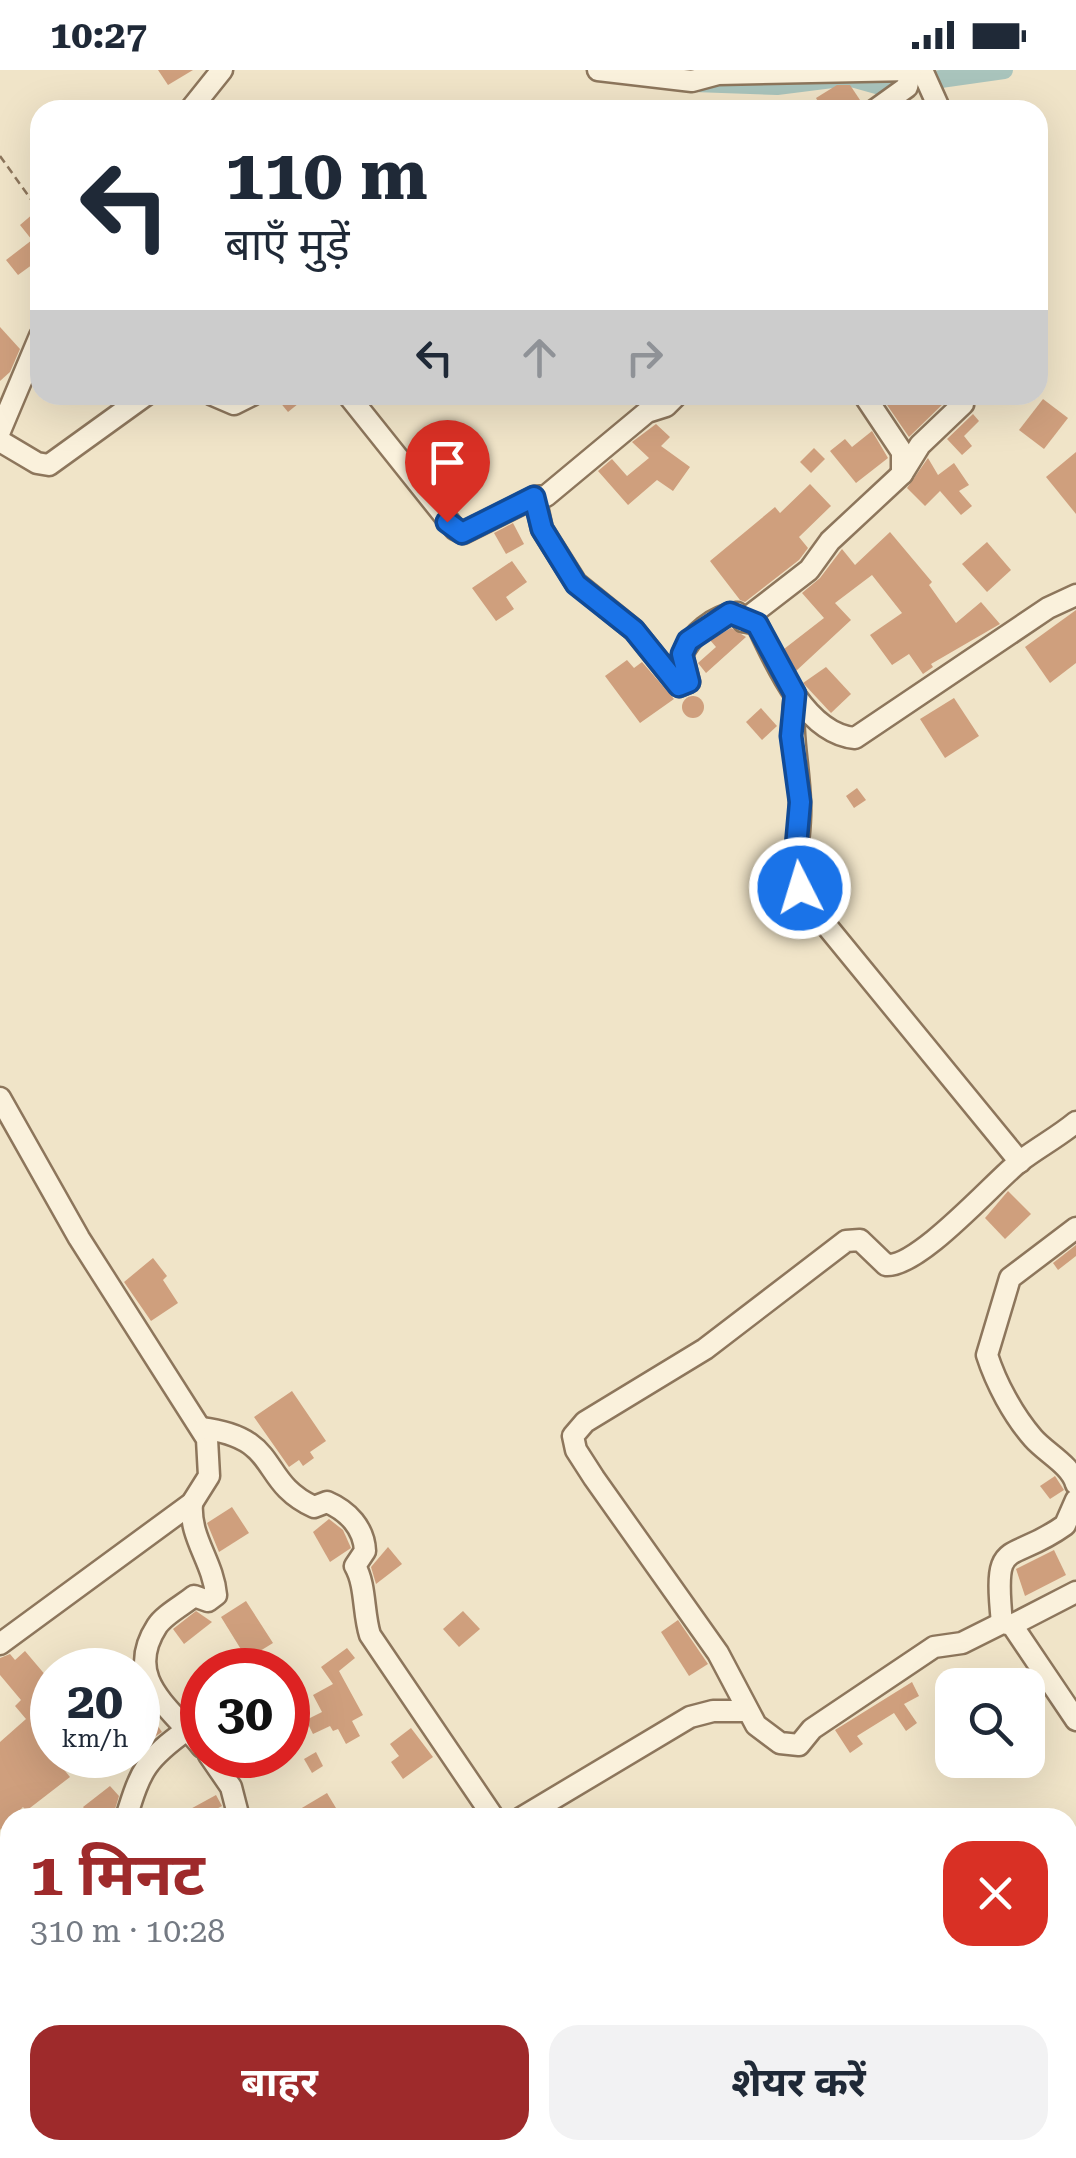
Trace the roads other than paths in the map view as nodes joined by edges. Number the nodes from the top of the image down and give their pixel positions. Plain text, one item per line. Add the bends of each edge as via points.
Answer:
1 (222, 70) edge
2 (598, 70) edge
3 (915, 76) edge
4 (198, 100) edge
5 (887, 100) edge
6 (933, 100) edge
7 (30, 365) edge
8 (132, 405) edge
9 (356, 405) edge
10 (667, 405) edge
11 (871, 405) edge
12 (962, 405) edge
13 (4, 440) edge
14 (902, 474) junction
15 (534, 497) junction
16 (1076, 595) edge
17 (743, 621) junction
18 (795, 694) junction
19 (0, 1098) edge
20 (1076, 1122) edge
21 (1020, 1162) junction
22 (1076, 1228) edge
23 (201, 1428) junction
24 (1076, 1484) edge
25 (1076, 1500) edge
26 (192, 1503) junction
27 (1076, 1592) edge
28 (1007, 1624) junction
29 (0, 1644) edge
30 (746, 1711) junction
31 (180, 1720) edge
32 (1076, 1720) edge
33 (180, 1735) edge
34 (225, 1778) edge
35 (127, 1808) edge
36 (236, 1808) edge
37 (487, 1808) edge
38 (538, 1808) edge

1 - 4 street
2 - 3 street via 692,81 718,74
3 - 5 street
3 - 6 street
7 - 13 street
8 - 13 street via 49,464
9 - 15 street via 462,533
10 - 15 street via 647,412 546,496
11 - 14 street via 902,452
12 - 14 street via 920,445
14 - 17 street via 809,570
15 - 17 street via 542,529 576,584 634,630 679,686 689,682 682,654 688,641 730,613
16 - 18 street via 856,738 825,726
17 - 18 street via 757,624
18 - 21 street via 791,736 800,802 800,888
19 - 23 street via 79,1238
20 - 21 street
21 - 30 street via 899,1264 886,1266 860,1240 846,1241 704,1349 585,1422 573,1436 594,1478 718,1654
22 - 24 street via 1010,1278 986,1355 1015,1414
23 - 26 street via 211,1464 206,1487
23 - 37 street via 255,1444 292,1495 314,1507 340,1507 361,1528 365,1551 356,1566 370,1635
25 - 28 street via 1065,1524 1004,1561 998,1573
26 - 29 street
26 - 31 street via 190,1528 216,1594 208,1601 194,1596 157,1624 144,1669
27 - 28 street
28 - 30 street via 934,1647 812,1730 800,1746 780,1743
28 - 32 street
30 - 38 street via 690,1718
33 - 35 street via 145,1763
34 - 36 street

